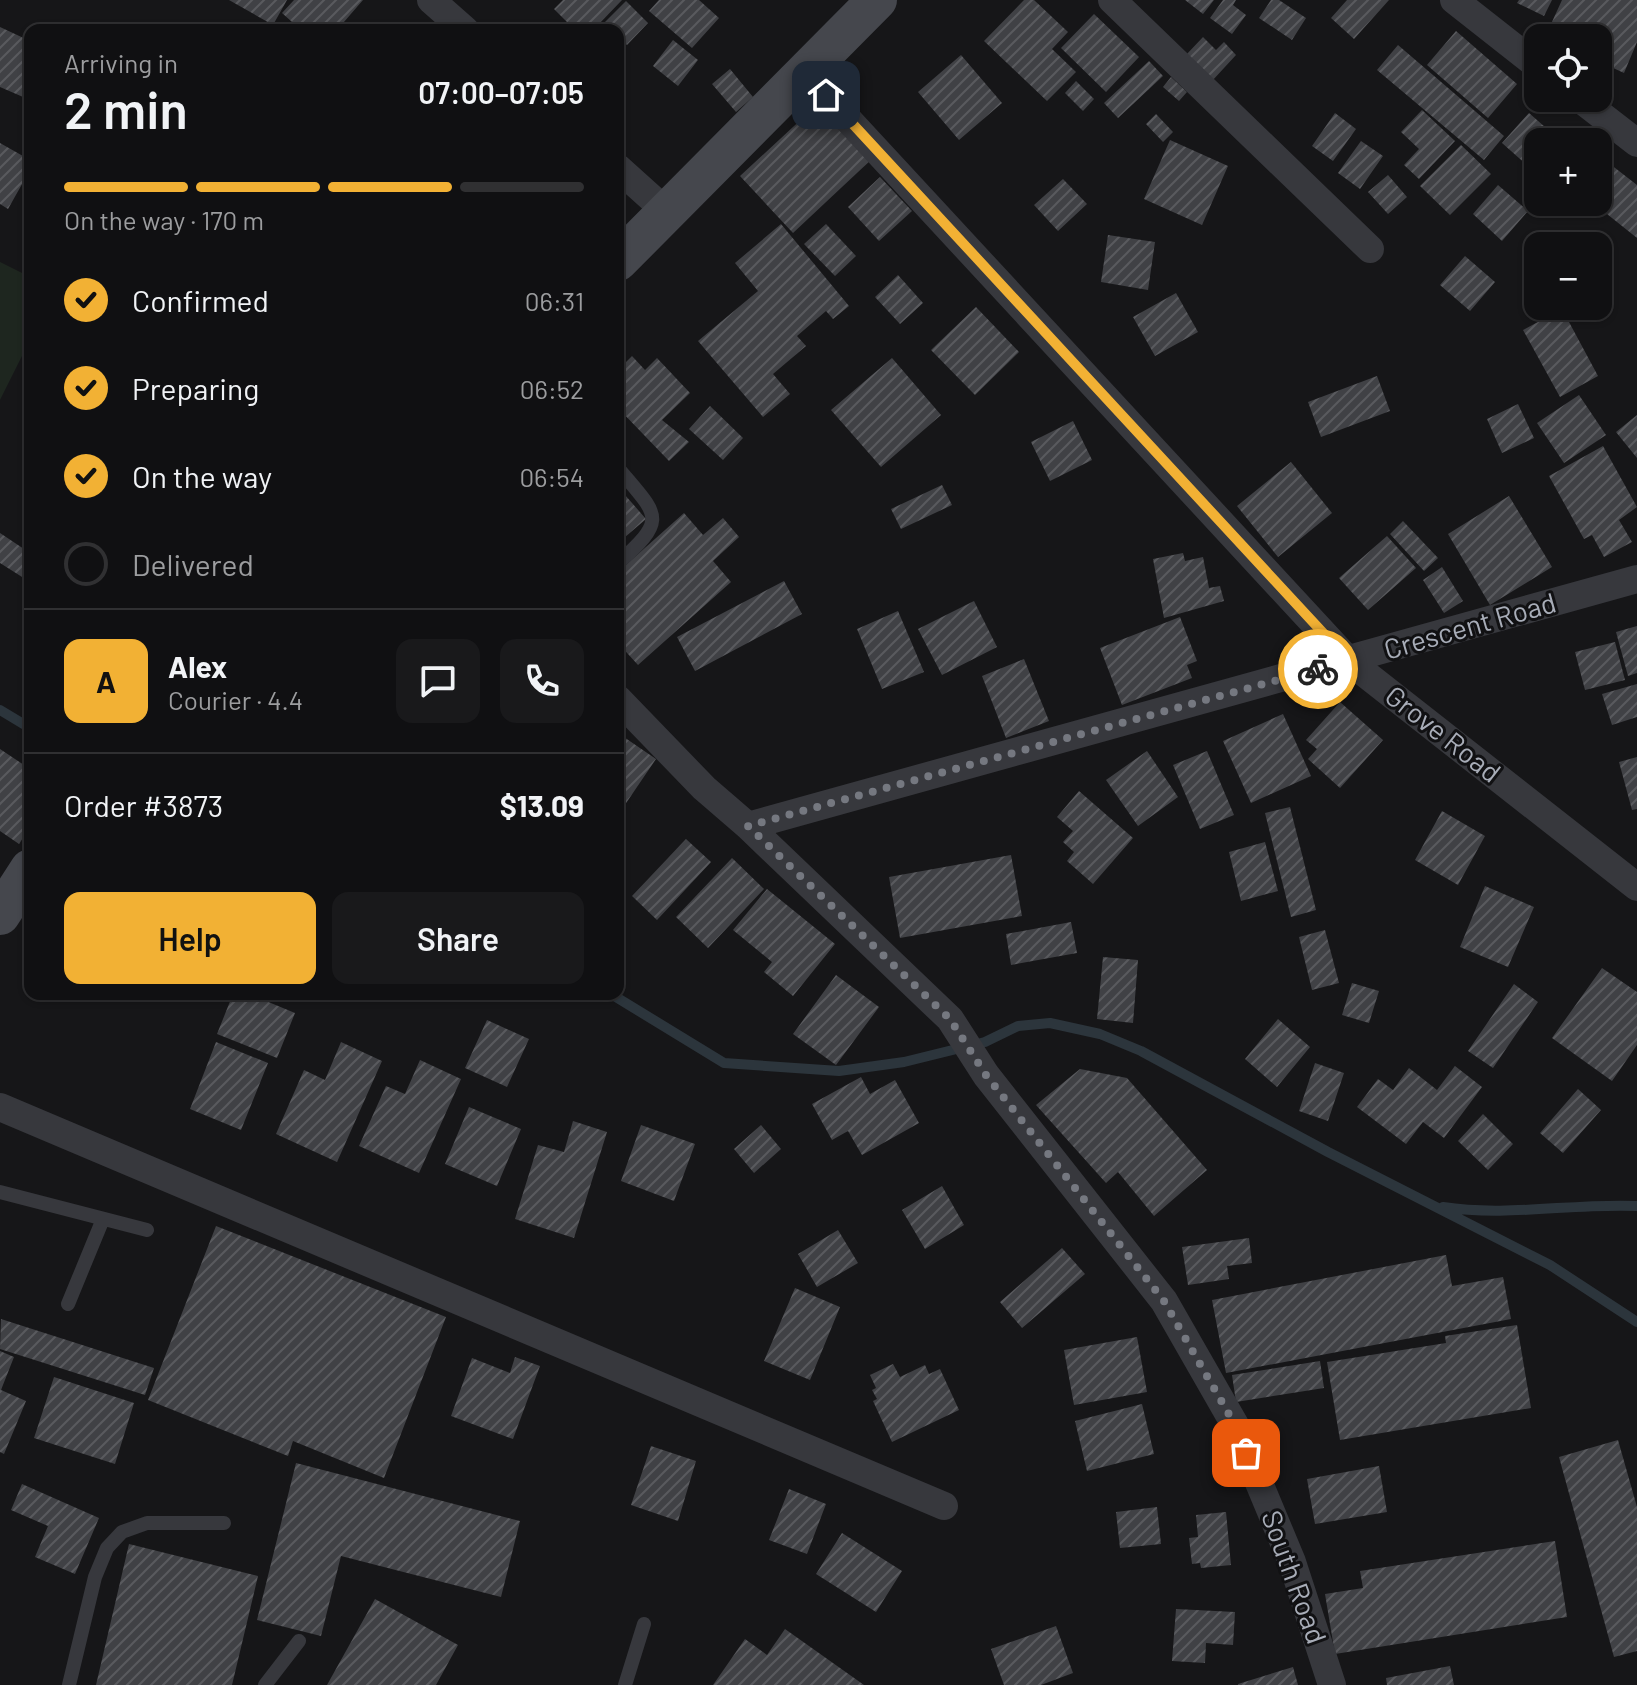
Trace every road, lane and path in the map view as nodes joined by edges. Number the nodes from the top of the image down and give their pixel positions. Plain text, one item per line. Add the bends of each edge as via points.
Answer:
1 (431, 0) edge
2 (877, 0) edge
3 (1112, 0) edge
4 (1454, 0) edge
5 (458, 24) edge
6 (1524, 55) edge
7 (805, 73) junction
8 (1597, 112) edge
9 (1637, 143) edge
10 (624, 173) edge
11 (668, 213) junction
12 (1370, 249) dead end
13 (624, 255) edge
14 (624, 475) edge
15 (624, 558) edge
16 (1637, 579) edge
17 (1349, 661) junction
18 (624, 705) edge
19 (748, 826) junction
20 (1625, 861) edge
21 (24, 878) edge
22 (1637, 887) edge
23 (0, 915) edge
24 (0, 1107) edge
25 (0, 1192) edge
26 (103, 1219) junction
27 (147, 1230) dead end
28 (68, 1304) dead end
29 (944, 1506) dead end
30 (224, 1523) dead end
31 (644, 1624) dead end
32 (299, 1641) dead end
33 (69, 1685) edge
34 (265, 1685) edge
35 (625, 1685) edge
36 (1332, 1685) edge

1 - 5 street
2 - 7 main road
3 - 12 street
4 - 6 street
7 - 11 main road
7 - 17 street, Grove Road
8 - 9 street
10 - 11 street
11 - 13 main road
14 - 15 lane via 649,505 654,521 650,535
16 - 17 street, Crescent Road
17 - 19 street, Crescent Road
17 - 20 street, Grove Road
18 - 19 street, South Road
19 - 36 street, South Road via 950,1019 986,1075 1172,1315 1235,1425 1292,1562
20 - 22 street, Grove Road
21 - 23 main road
24 - 29 street
25 - 26 lane
26 - 27 lane
26 - 28 lane
30 - 33 lane via 147,1523 122,1532 107,1548 95,1577
31 - 35 lane
32 - 34 lane

